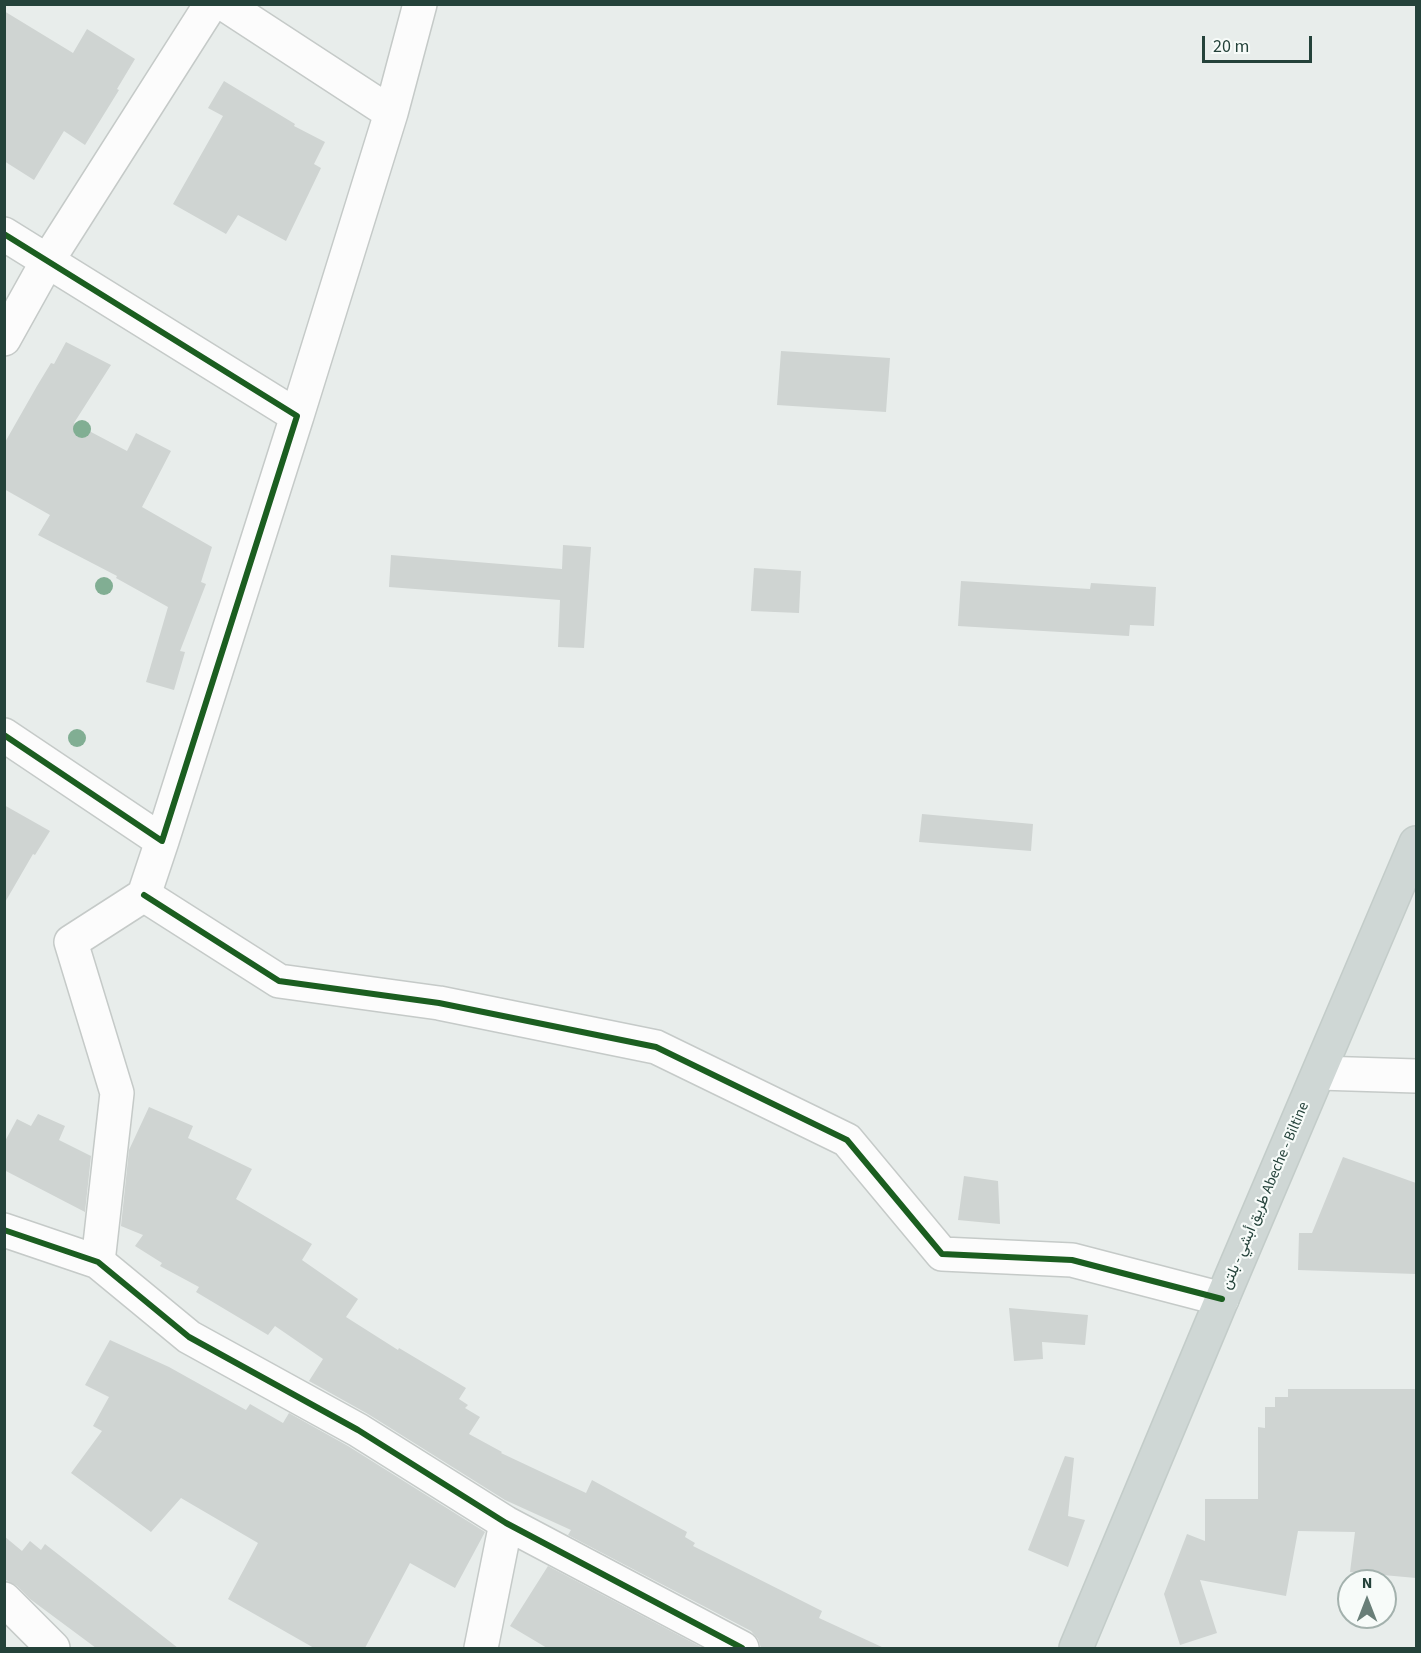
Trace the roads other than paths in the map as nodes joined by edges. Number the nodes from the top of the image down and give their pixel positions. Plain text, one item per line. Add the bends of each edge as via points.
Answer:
1 (211, 4) edge
2 (224, 4) edge
3 (420, 4) edge
4 (391, 113) junction
5 (4, 234) edge
6 (48, 260) junction
7 (4, 339) edge
8 (297, 416) junction
9 (4, 735) edge
10 (162, 841) junction
11 (1416, 843) edge
12 (144, 895) junction
13 (1319, 1073) junction
14 (1416, 1076) edge
15 (4, 1230) edge
16 (98, 1262) junction
17 (1222, 1299) junction
18 (506, 1523) junction
19 (4, 1599) edge
20 (53, 1648) edge
21 (481, 1648) edge
22 (742, 1648) edge
23 (1076, 1648) edge

1 - 6 street
2 - 4 street
3 - 4 street
4 - 8 street
5 - 6 street
6 - 7 street
6 - 8 street
8 - 10 street
9 - 10 street
10 - 12 street
11 - 13 main road, طريق أبشي - بلتن Abeche - Biltine
12 - 16 street via 71,942 117,1093
12 - 17 street via 279,981 439,1003 656,1047 847,1140 942,1254 1072,1260
13 - 14 street
13 - 17 main road, طريق أبشي - بلتن Abeche - Biltine
15 - 16 street
16 - 18 street via 189,1337 358,1430
17 - 23 main road, طريق أبشي - بلتن Abeche - Biltine
18 - 21 street
18 - 22 street
19 - 20 street

